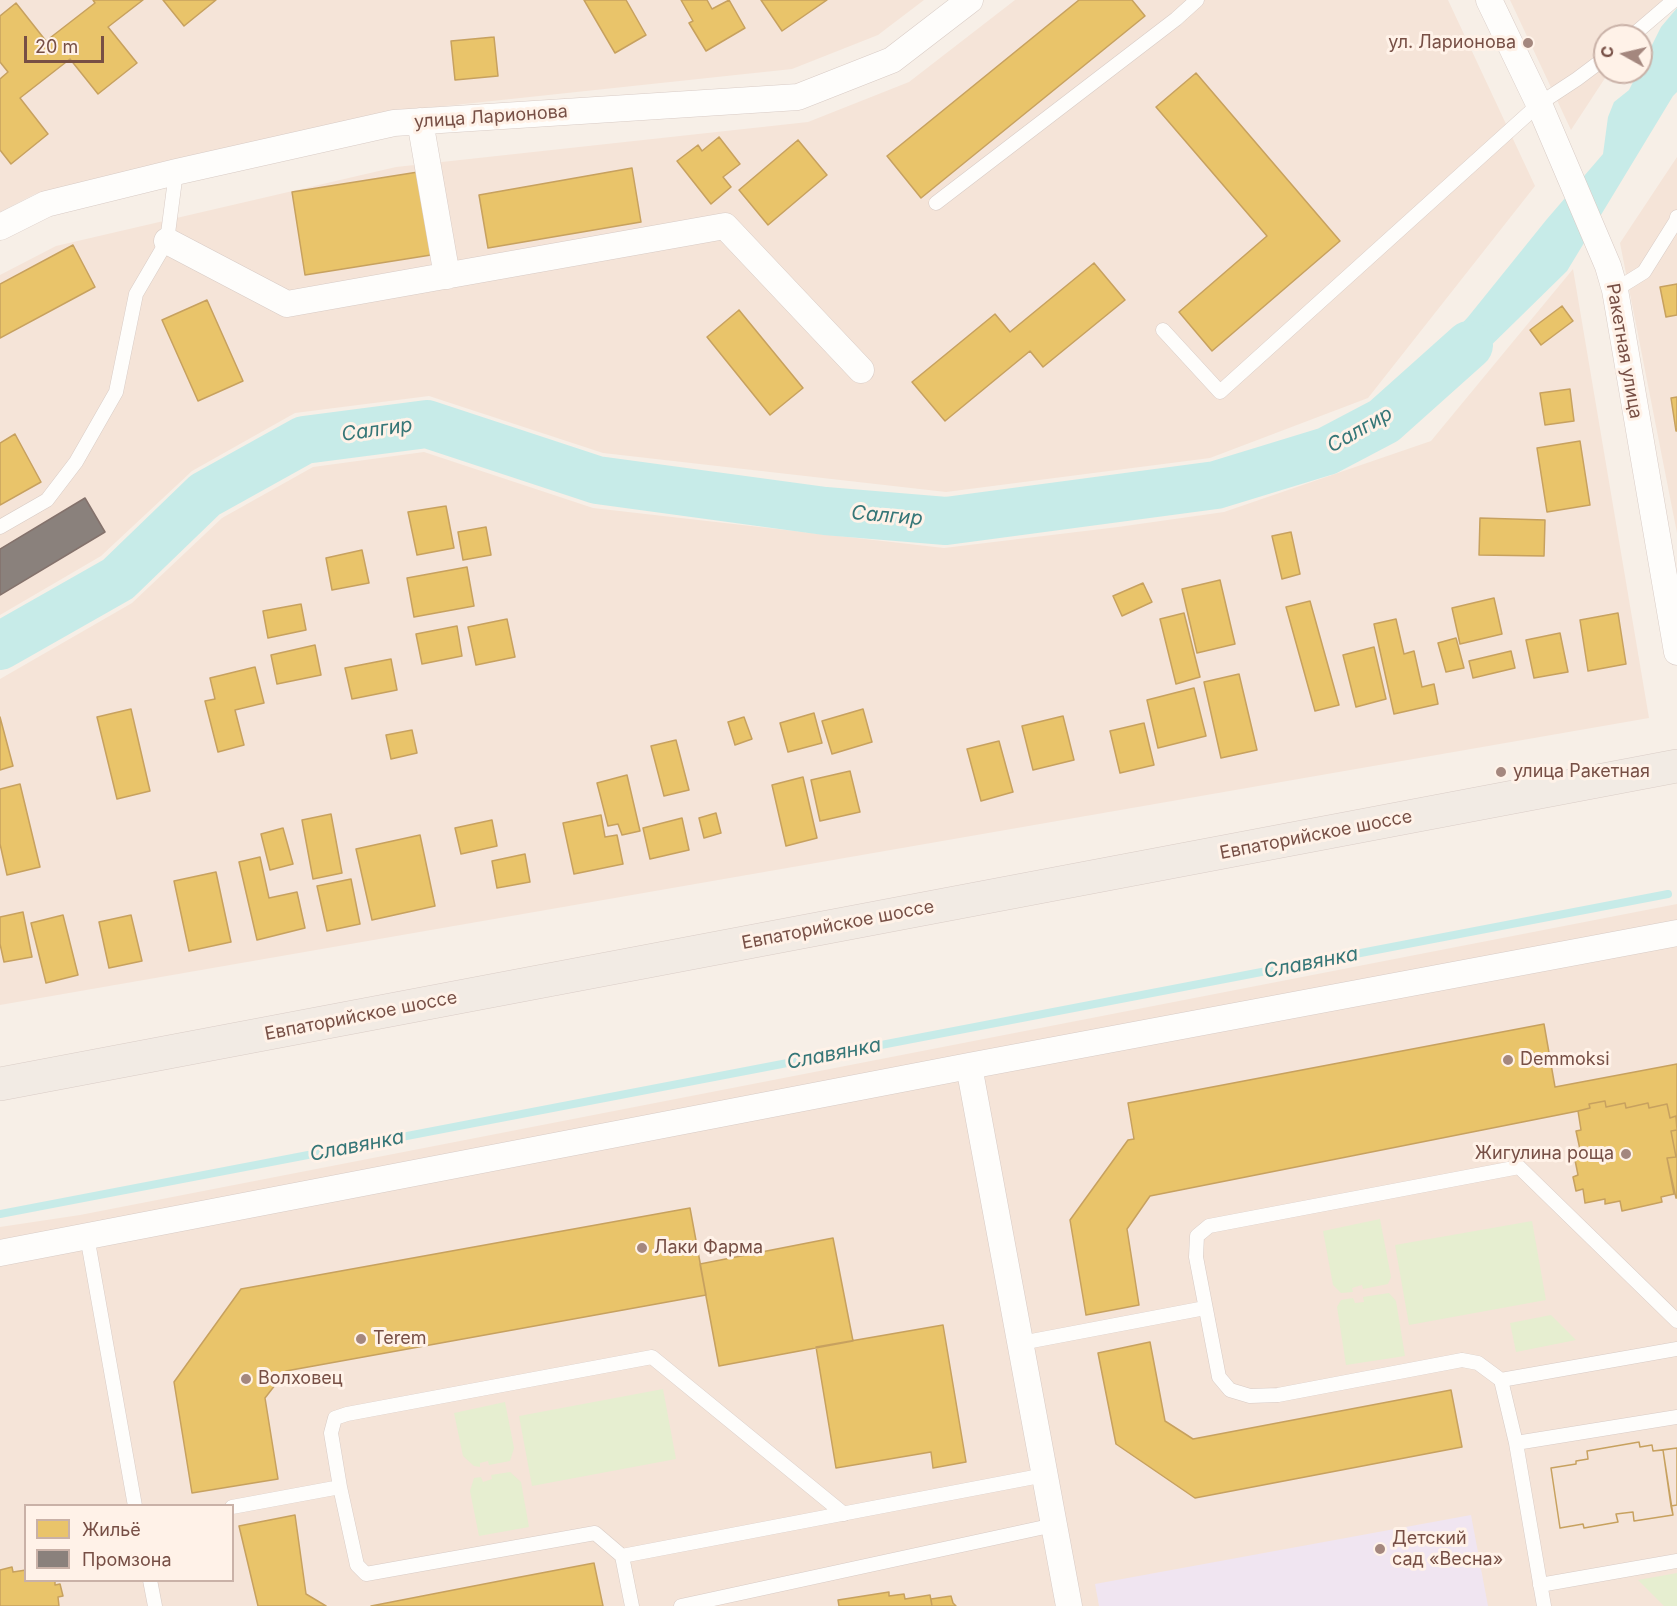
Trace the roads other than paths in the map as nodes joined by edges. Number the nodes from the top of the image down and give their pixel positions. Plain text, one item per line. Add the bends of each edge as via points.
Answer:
1 (969, 0) edge
2 (1197, 0) edge
3 (1489, 0) edge
4 (1674, 0) edge
5 (1646, 24) edge
6 (1593, 67) edge
7 (1539, 104) junction
8 (420, 121) junction
9 (176, 172) junction
10 (936, 203) dead end
11 (1677, 217) edge
12 (0, 227) edge
13 (167, 242) junction
14 (447, 276) junction
15 (1611, 278) junction
16 (1163, 330) dead end
17 (861, 370) dead end
18 (0, 527) edge
19 (1677, 652) edge
20 (1677, 766) edge
21 (1677, 933) edge
22 (969, 1066) junction
23 (0, 1084) edge
24 (87, 1236) junction
25 (0, 1253) edge
26 (1205, 1308) junction
27 (1677, 1321) edge
28 (1021, 1343) junction
29 (1677, 1349) edge
30 (1501, 1380) junction
31 (1677, 1416) edge
32 (1516, 1443) junction
33 (1045, 1475) junction
34 (340, 1486) junction
35 (135, 1504) edge
36 (234, 1507) edge
37 (844, 1514) junction
38 (1054, 1525) junction
39 (622, 1556) junction
40 (1677, 1561) edge
41 (150, 1582) edge
42 (1540, 1585) junction
43 (155, 1606) edge
44 (632, 1606) edge
45 (681, 1606) edge
46 (1069, 1606) edge
47 (1544, 1606) edge

1 - 8 street, улица Ларионова via 891,60 798,97
2 - 10 lane
3 - 7 street, Ракетная улица
4 - 5 lane
6 - 7 lane
7 - 15 street, Ракетная улица
7 - 16 lane via 1220,392
8 - 9 street, улица Ларионова via 394,123
8 - 14 street
9 - 12 street, улица Ларионова via 46,204
9 - 13 lane
11 - 15 lane via 1644,272
13 - 14 street via 287,304
13 - 18 lane via 136,294 116,392 76,462 47,500
14 - 17 street via 725,225
15 - 19 street, Ракетная улица
20 - 23 main road, Евпаторийское шоссе
21 - 22 street
22 - 24 street
22 - 28 street
24 - 25 street
24 - 35 lane
26 - 27 lane via 1196,1257 1197,1236 1209,1226 1519,1167
26 - 28 lane
26 - 30 lane via 1219,1377 1230,1390 1250,1396 1278,1395 1461,1360 1478,1362
28 - 33 street
29 - 30 lane
30 - 32 lane
31 - 32 lane
32 - 42 lane
33 - 37 lane
33 - 38 street
34 - 36 lane
34 - 37 lane via 331,1433 335,1418 652,1358
34 - 39 lane via 357,1564 366,1574 595,1533
37 - 39 lane
38 - 45 lane
38 - 46 street
39 - 44 lane
40 - 42 lane
41 - 43 lane
42 - 47 lane

